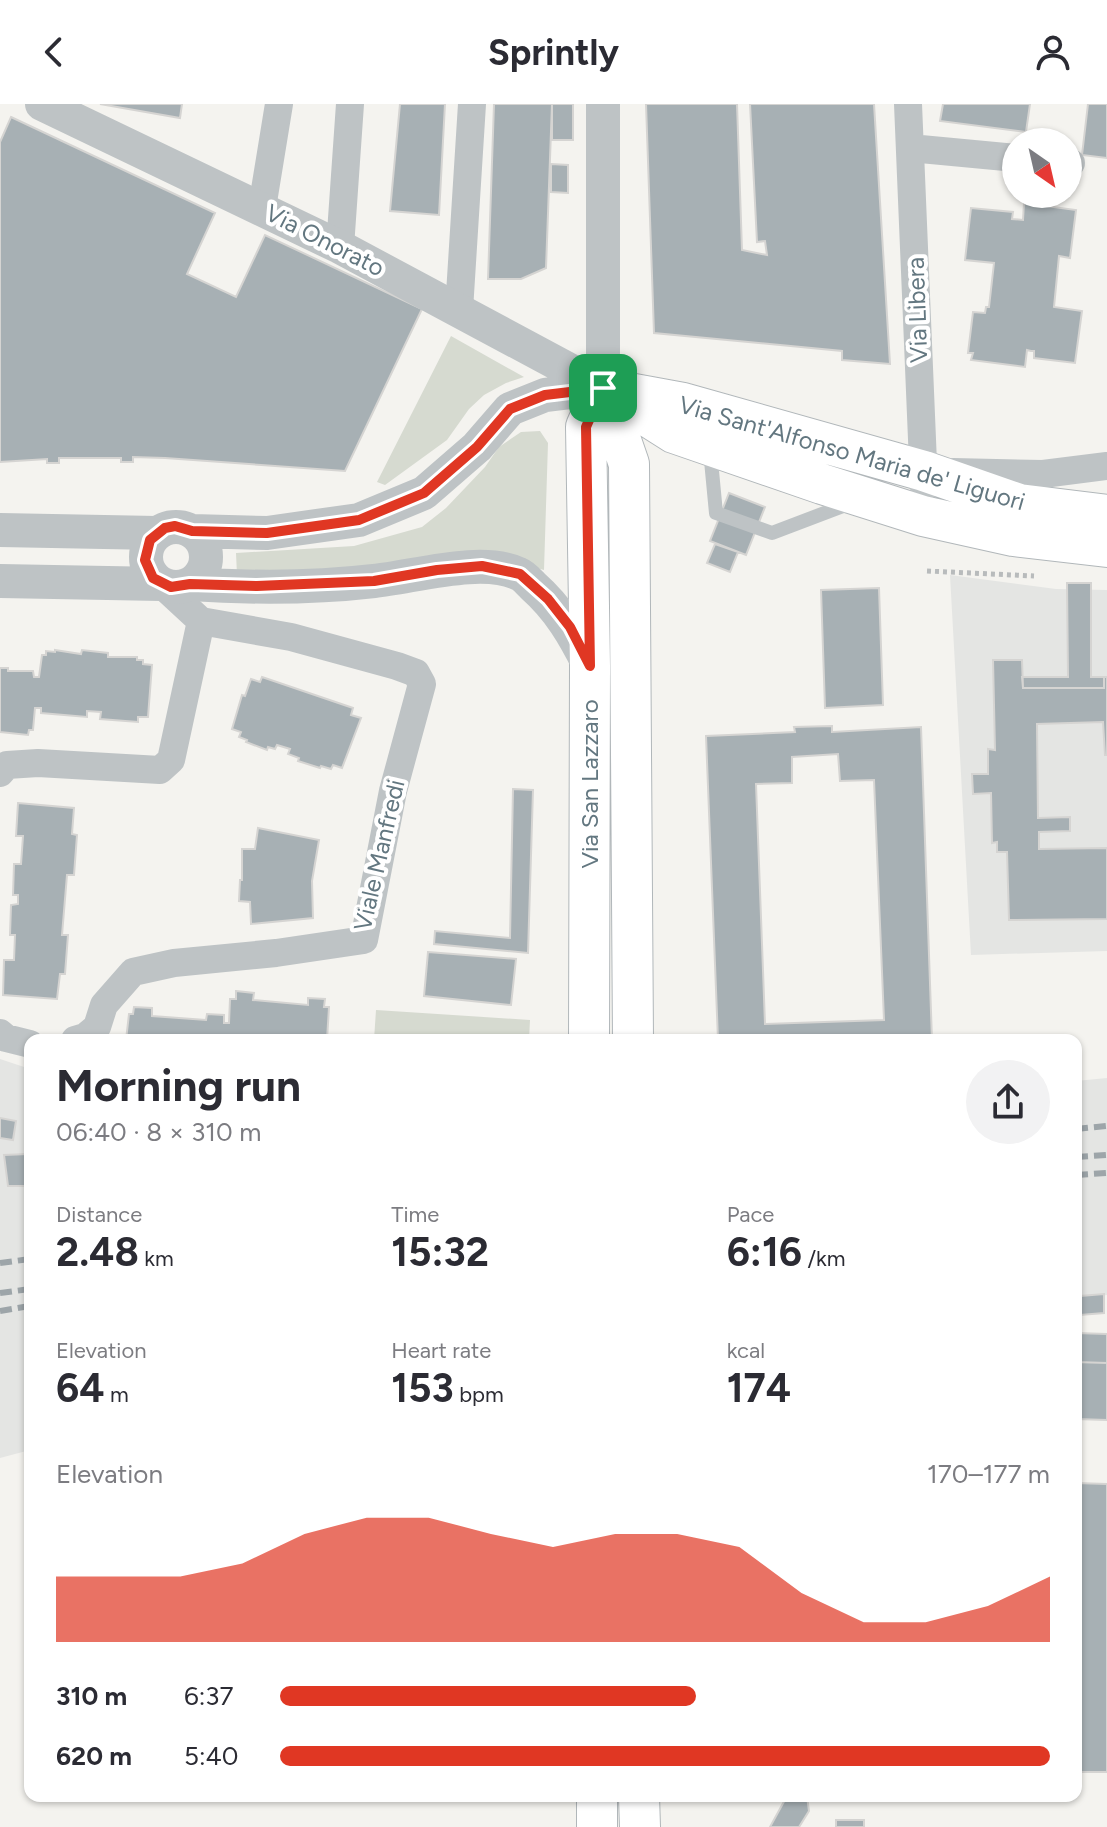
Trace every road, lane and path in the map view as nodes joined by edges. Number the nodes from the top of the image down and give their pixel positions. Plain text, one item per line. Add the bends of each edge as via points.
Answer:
1 (42, 104) edge
2 (279, 104) edge
3 (350, 104) edge
4 (472, 104) edge
5 (603, 104) edge
6 (908, 104) edge
7 (910, 148) junction
8 (1002, 157) edge
9 (262, 208) junction
10 (340, 247) junction
11 (459, 310) junction
12 (603, 388) junction
13 (692, 440) junction
14 (629, 464) junction
15 (1107, 466) edge
16 (924, 471) junction
17 (866, 498) junction
18 (1107, 515) edge
19 (923, 516) junction
20 (0, 530) edge
21 (192, 531) junction
22 (156, 533) junction
23 (1107, 547) edge
24 (927, 571) dead end
25 (1044, 576) dead end
26 (0, 581) edge
27 (176, 584) junction
28 (201, 621) junction
29 (590, 666) junction
30 (0, 773) edge
31 (0, 1033) edge
32 (89, 1034) edge
33 (589, 1034) edge
34 (633, 1034) edge
35 (24, 1042) edge
36 (597, 1802) edge
37 (639, 1802) edge
38 (597, 1827) edge
39 (640, 1827) edge

1 - 9 street, Via Onorato
2 - 9 street
3 - 10 street
4 - 11 street
5 - 12 street, Via San Lazzaro
6 - 7 street, Via Libera
7 - 8 street
7 - 16 street, Via Libera
9 - 10 street, Via Onorato
10 - 11 street, Via Onorato
11 - 12 street, Via Onorato
12 - 13 main road, Via Sant'Alfonso Maria de' Liguori
12 - 14 main road, Via San Lazzaro
12 - 16 main road, Via Sant'Alfonso Maria de' Liguori via 683,403
12 - 21 street via 545,395 510,409 477,447 424,493 359,520 267,533
12 - 29 main road, Via San Lazzaro via 586,427
13 - 14 main road via 659,435 635,451
13 - 17 main road, Via Sant'Alfonso Maria de' Liguori
13 - 17 lane via 716,513 772,533
14 - 34 main road, Via San Lazzaro
15 - 16 street via 1043,474
16 - 18 main road, Via Sant'Alfonso Maria de' Liguori via 1019,504
16 - 19 street, Via Libera
17 - 19 main road, Via Sant'Alfonso Maria de' Liguori
19 - 23 main road, Via Sant'Alfonso Maria de' Liguori via 1013,536
20 - 22 street
21 - 22 street via 175,526
21 - 27 street via 201,540 204,569
22 - 27 street via 145,560 153,578
24 - 25 path
26 - 27 street
27 - 28 street
27 - 29 street via 374,581 482,566 520,574 548,599
28 - 30 street via 171,760 160,770 38,763 7,765
28 - 32 street, Viale Manfredi via 291,637 397,666 416,673 422,684 393,791 364,940 133,972 104,1005 97,1027
29 - 33 main road, Via San Lazzaro
31 - 35 street
36 - 38 main road
37 - 39 main road

